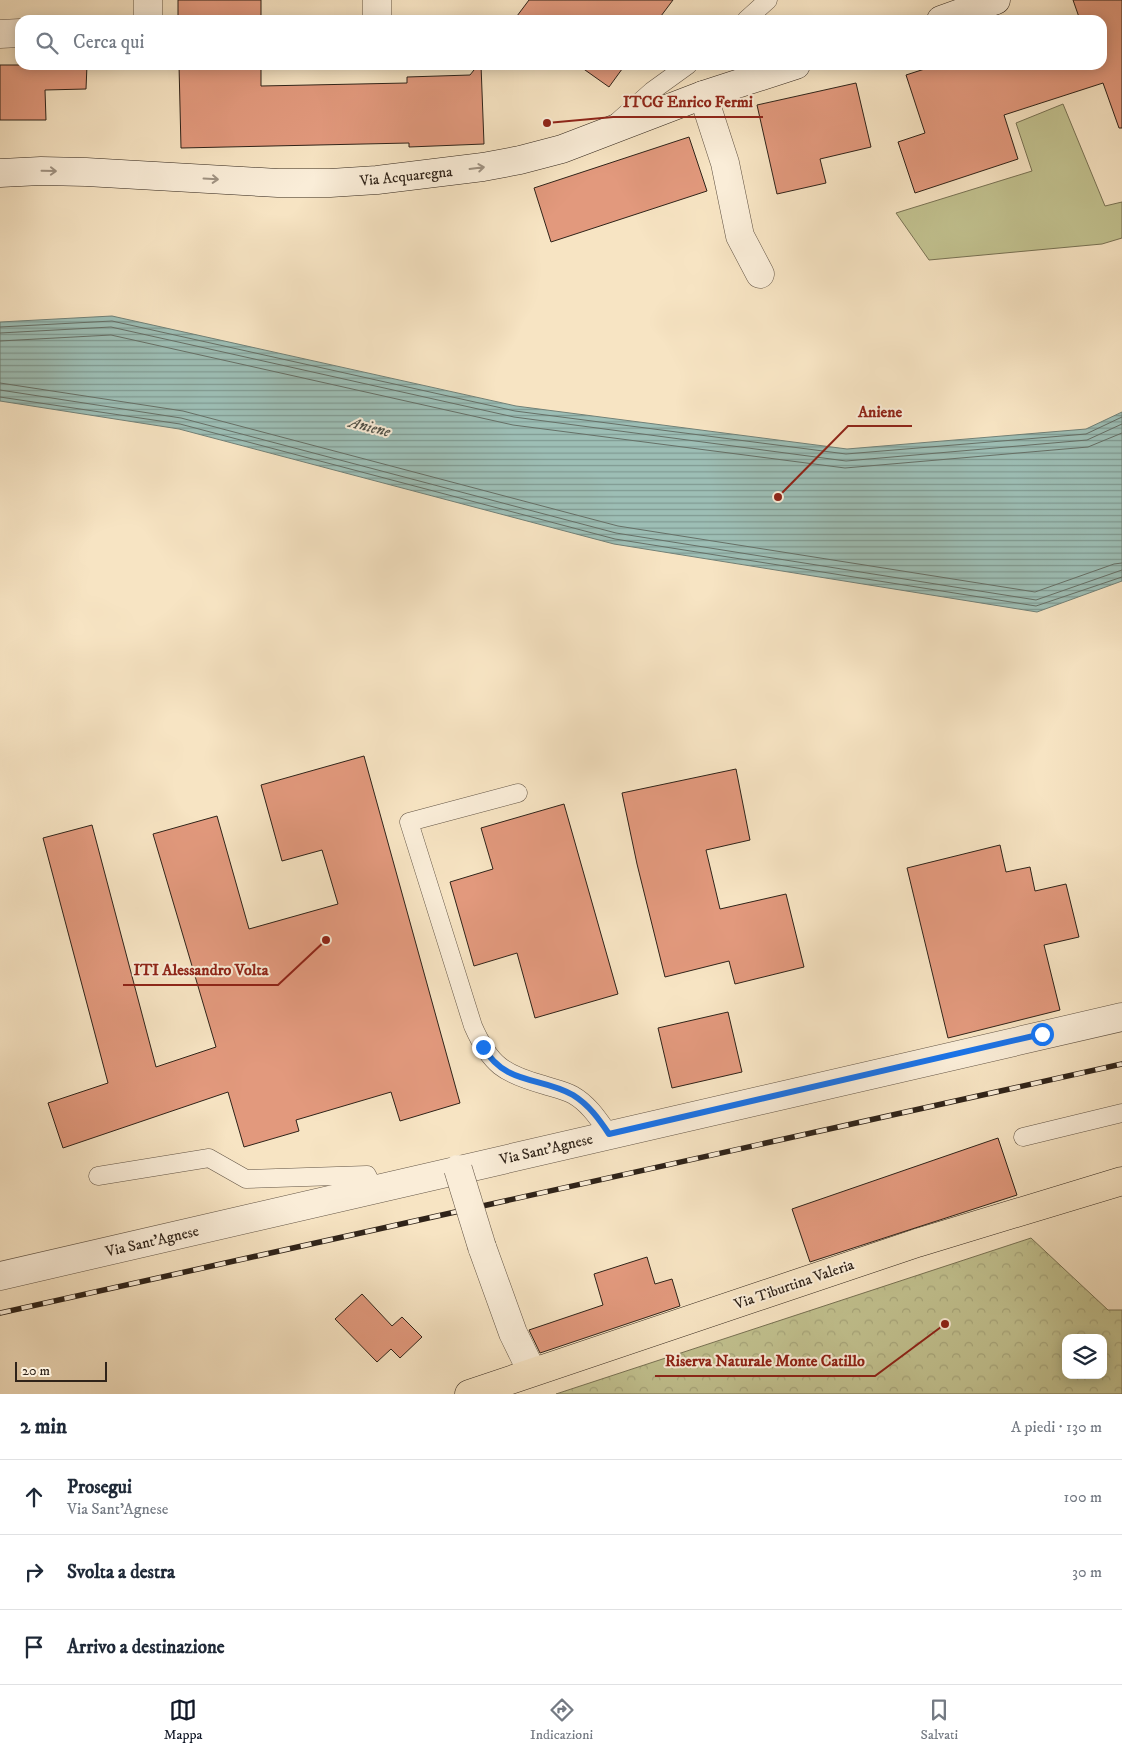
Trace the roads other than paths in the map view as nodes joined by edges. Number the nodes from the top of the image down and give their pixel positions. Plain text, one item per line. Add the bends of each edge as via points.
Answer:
1 (148, 0) edge
2 (377, 0) edge
3 (768, 0) edge
4 (996, 0) edge
5 (148, 15) edge
6 (377, 15) edge
7 (752, 15) edge
8 (955, 15) edge
9 (15, 33) edge
10 (0, 34) edge
11 (681, 70) edge
12 (780, 70) edge
13 (702, 95) junction
14 (606, 132) junction
15 (0, 173) edge
16 (760, 274) dead end
17 (518, 793) dead end
18 (1122, 1017) edge
19 (1122, 1113) edge
20 (609, 1134) junction
21 (1023, 1137) dead end
22 (458, 1170) junction
23 (98, 1176) dead end
24 (1122, 1181) edge
25 (374, 1189) junction
26 (0, 1276) edge
27 (532, 1372) junction
28 (469, 1394) edge

1 - 5 street
2 - 6 street
3 - 7 lane
4 - 8 street
9 - 10 street
11 - 14 lane
12 - 13 street, Via Acquaregna
13 - 14 street, Via Acquaregna
13 - 16 street via 725,163 740,236
15 -> 14 street, Via Acquaregna via 63,172 278,183 353,182 520,160 562,149
17 - 20 lane via 409,822 473,1026 486,1053 507,1072 574,1096 592,1110
18 - 20 street, Via Sant'Agnese
19 - 21 lane
20 - 22 street, Via Sant'Agnese
22 - 25 street, Via Sant'Agnese
22 - 27 street, bridge via 482,1247
23 - 25 lane via 209,1158 246,1179 367,1174
24 - 27 main road, Via Tiburtina Valeria via 917,1243
25 - 26 street, Via Sant'Agnese
27 - 28 main road, Via Tiburtina Valeria

